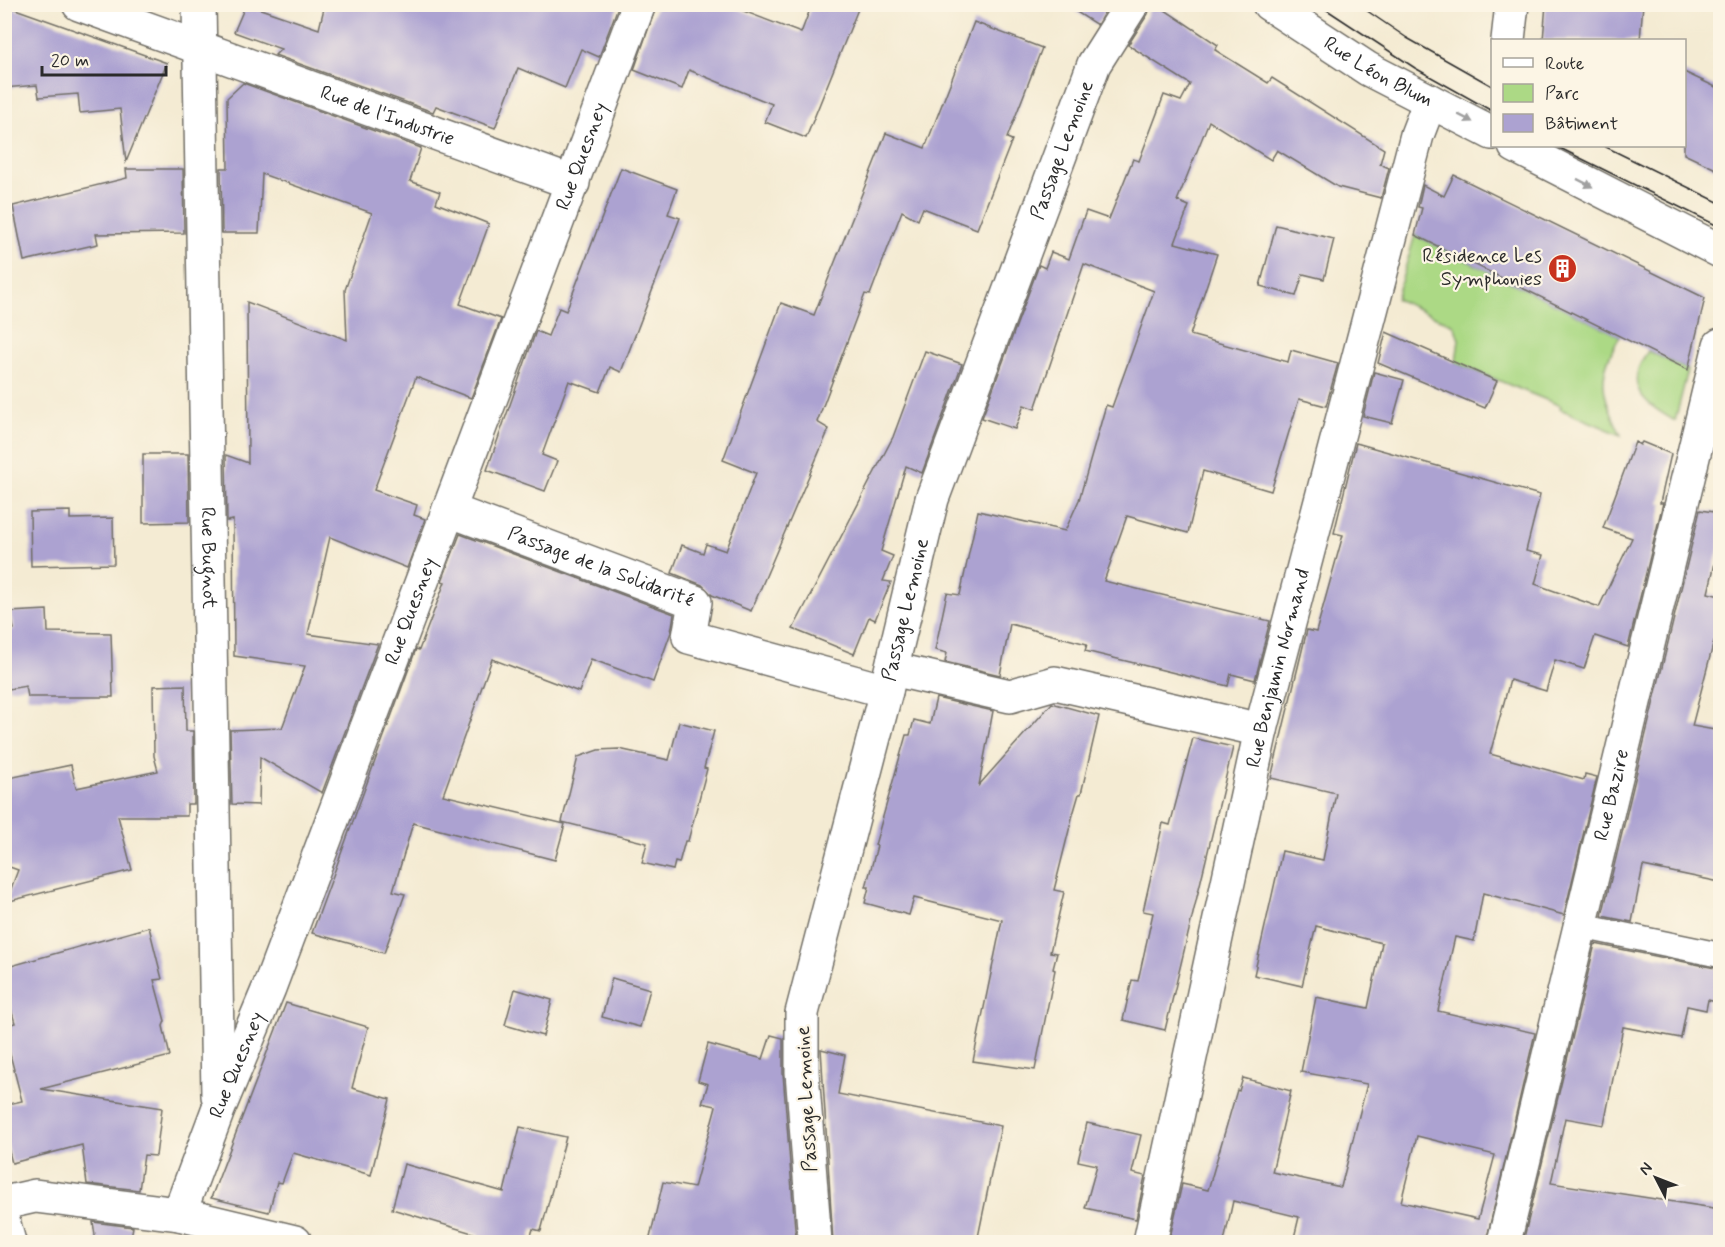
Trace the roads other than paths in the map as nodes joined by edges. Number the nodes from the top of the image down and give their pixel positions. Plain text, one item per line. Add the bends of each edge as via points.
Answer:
1 (80, 4) edge
2 (199, 4) edge
3 (639, 4) edge
4 (1132, 4) edge
5 (1269, 4) edge
6 (1512, 4) edge
7 (1508, 39) edge
8 (202, 49) junction
9 (1430, 101) junction
10 (1491, 132) edge
11 (1518, 147) edge
12 (1544, 156) edge
13 (573, 183) junction
14 (1720, 251) edge
15 (1720, 345) edge
16 (449, 510) junction
17 (889, 680) junction
18 (1261, 730) junction
19 (1580, 926) junction
20 (1720, 955) edge
21 (218, 1110) junction
22 (4, 1203) edge
23 (4, 1224) edge
24 (190, 1225) edge
25 (9, 1242) edge
26 (295, 1242) edge
27 (815, 1242) edge
28 (1150, 1242) edge
29 (1504, 1242) edge

1 - 8 street, Rue de l'Industrie
2 - 8 street, Rue Bugnot
3 - 13 street, Rue Quesney
4 - 17 street, Passage Lemoine via 1094,64 936,488
5 - 9 street, Rue Léon Blum via 1368,69
6 - 7 street
8 - 13 street, Rue de l'Industrie
8 - 21 street, Rue Bugnot
9 -> 10 street, Rue Léon Blum
9 - 18 street, Rue Benjamin Normand via 1417,135
11 - 12 street
12 -> 14 street
13 - 16 street, Rue Quesney
15 - 19 street, Rue Bazire
16 - 17 street, Passage de la Solidarité via 695,602 688,637
16 - 21 street, Rue Quesney via 269,988
17 - 18 street, Passage de la Solidarité via 1010,696 1054,683
17 - 27 street, Passage Lemoine via 802,1013 802,1072
18 - 28 street, Rue Benjamin Normand
19 - 20 lane
19 - 29 street, Rue Bazire
21 - 24 street, Rue Quesney
22 - 24 street via 35,1196
23 - 25 street
24 - 26 street

